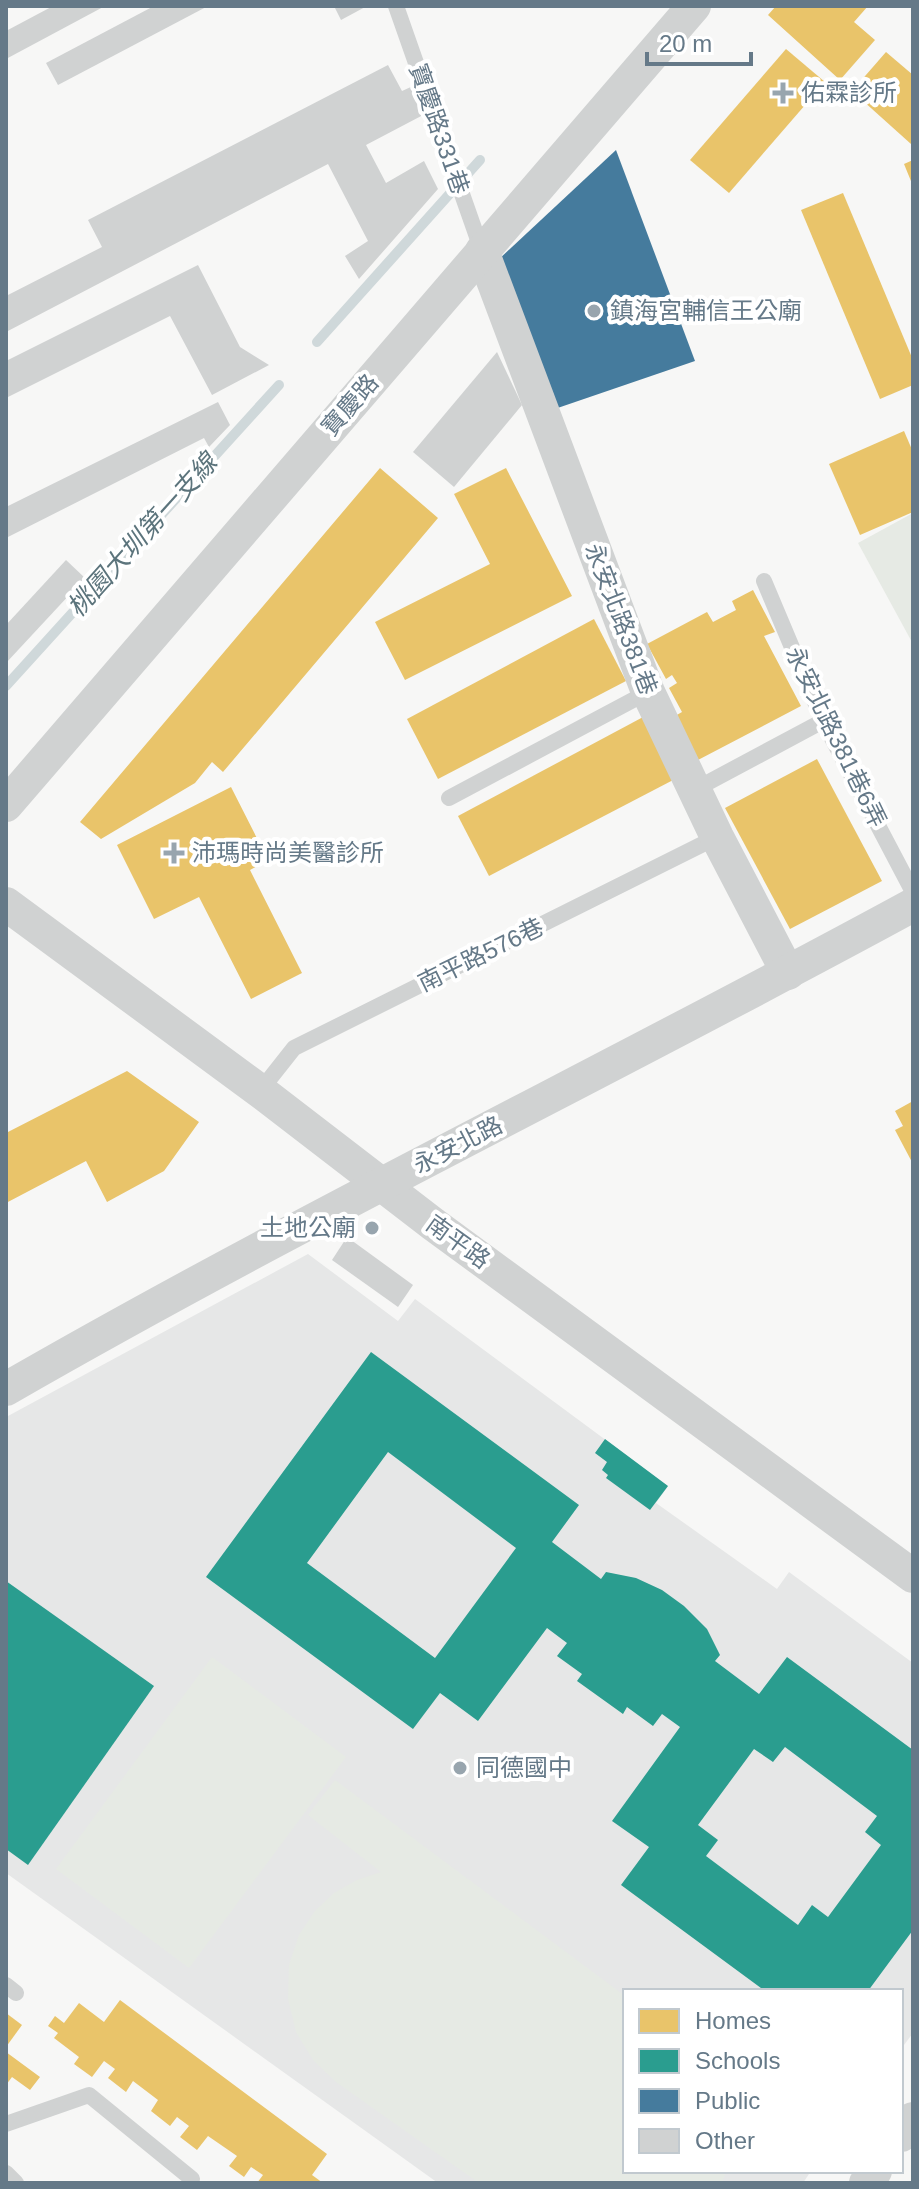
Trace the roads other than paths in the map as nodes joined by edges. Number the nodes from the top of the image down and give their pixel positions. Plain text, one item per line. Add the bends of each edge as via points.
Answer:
1 (396, 6) edge
2 (694, 6) edge
3 (482, 251) junction
4 (764, 581) dead end
5 (648, 692) junction
6 (823, 721) junction
7 (694, 790) junction
8 (449, 798) dead end
9 (6, 805) edge
10 (717, 837) junction
11 (913, 892) edge
12 (6, 904) edge
13 (913, 905) edge
14 (788, 973) junction
15 (260, 1091) junction
16 (381, 1185) junction
17 (6, 1389) edge
18 (913, 1576) edge
19 (6, 2124) edge
20 (6, 2173) edge
21 (192, 2179) dead end
22 (16, 2183) edge

1 - 3 lane, 寶慶路331巷
2 - 3 street, 寶慶路
3 - 5 street, 永安北路381巷
3 - 9 street, 寶慶路
4 - 6 lane, 永安北路381巷6弄
5 - 7 street, 永安北路381巷
5 - 8 lane
6 - 7 lane
6 - 11 lane, 永安北路381巷6弄
7 - 10 street, 永安北路381巷
10 - 14 street, 永安北路381巷
10 - 15 lane, 南平路576巷 via 294,1048
12 - 15 street, 南平路
13 - 14 street, 永安北路
14 - 16 street, 永安北路
15 - 16 street, 南平路
16 - 17 street, 永安北路
16 - 18 street, 南平路
19 - 21 lane via 89,2095
20 - 22 lane

